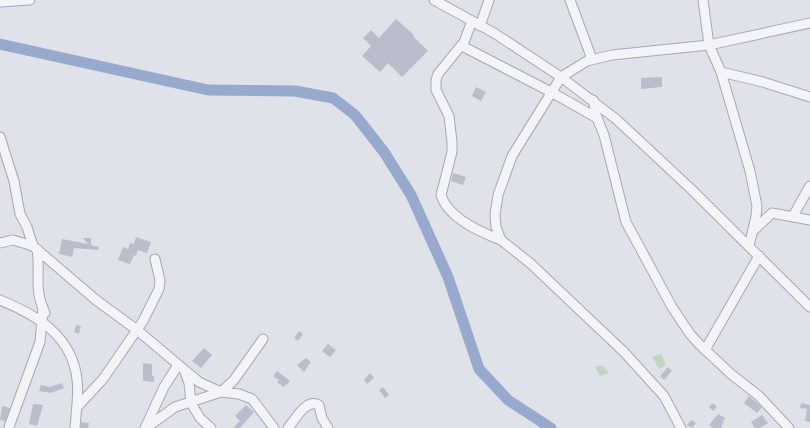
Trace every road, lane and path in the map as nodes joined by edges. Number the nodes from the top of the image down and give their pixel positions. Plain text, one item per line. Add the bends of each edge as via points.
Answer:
1 (30, 0) edge
2 (434, 0) edge
3 (489, 0) edge
4 (570, 0) edge
5 (579, 0) edge
6 (703, 0) edge
7 (0, 2) edge
8 (576, 13) junction
9 (476, 23) junction
10 (810, 23) edge
11 (462, 46) junction
12 (709, 46) junction
13 (592, 59) junction
14 (721, 72) junction
15 (561, 77) junction
16 (553, 93) junction
17 (810, 97) edge
18 (593, 100) junction
19 (597, 118) junction
20 (0, 137) edge
21 (810, 186) edge
22 (757, 206) junction
23 (772, 213) junction
24 (793, 216) junction
25 (810, 220) edge
26 (753, 231) junction
27 (501, 240) junction
28 (0, 243) edge
29 (748, 246) junction
30 (35, 248) junction
31 (759, 256) junction
32 (155, 259) dead end
33 (0, 300) edge
34 (810, 307) edge
35 (43, 309) junction
36 (41, 321) junction
37 (137, 330) junction
38 (59, 335) junction
39 (263, 339) dead end
40 (705, 350) junction
41 (181, 367) junction
42 (220, 392) junction
43 (191, 403) junction
44 (77, 407) junction
45 (0, 425) edge
46 (12, 427) edge
47 (75, 428) edge
48 (146, 428) edge
49 (211, 428) edge
50 (274, 428) edge
51 (288, 428) edge
52 (328, 428) edge
53 (681, 428) edge
54 (789, 428) edge

1 - 7 street
2 - 9 street
3 - 9 street
4 - 8 street
5 - 8 street
6 - 12 street
8 - 13 street
9 - 11 street
9 - 15 street
10 - 12 street
11 - 16 street
11 - 27 street via 438,74 436,80 436,90 449,116 452,142 452,152 441,195 447,205 471,227
12 - 13 street
12 - 14 street
13 - 15 street
14 - 17 street
14 - 22 street via 750,171
15 - 16 street
15 - 18 street
16 - 19 street
16 - 27 street via 512,156 496,203 496,227
18 - 19 street
18 - 29 street
19 - 40 street via 604,135 628,227 672,307 690,334
20 - 30 street via 14,181 20,214
21 - 24 street
22 - 23 street
22 - 26 street
23 - 24 street
23 - 26 street
24 - 25 street
26 - 29 street
27 - 53 street via 530,262 624,352 664,396
28 - 30 street via 13,240
29 - 31 street
30 - 35 street via 36,278
30 - 37 street via 96,300
31 - 34 street
31 - 40 street
32 - 37 street via 160,280 159,289
33 - 36 street
35 - 36 street
35 - 38 street
36 - 38 street
36 - 46 street via 40,342
37 - 41 street
37 - 44 street via 102,379
38 - 44 street via 75,370
39 - 42 street via 234,380
40 - 54 street via 759,396
41 - 42 street via 199,382
41 - 43 street via 189,383
41 - 48 street via 164,388
42 - 43 street
42 - 50 street via 239,394 252,399
43 - 48 street via 175,407
43 - 49 street via 200,418
44 - 47 street
45 - 46 street
51 - 52 street via 302,410 316,403

